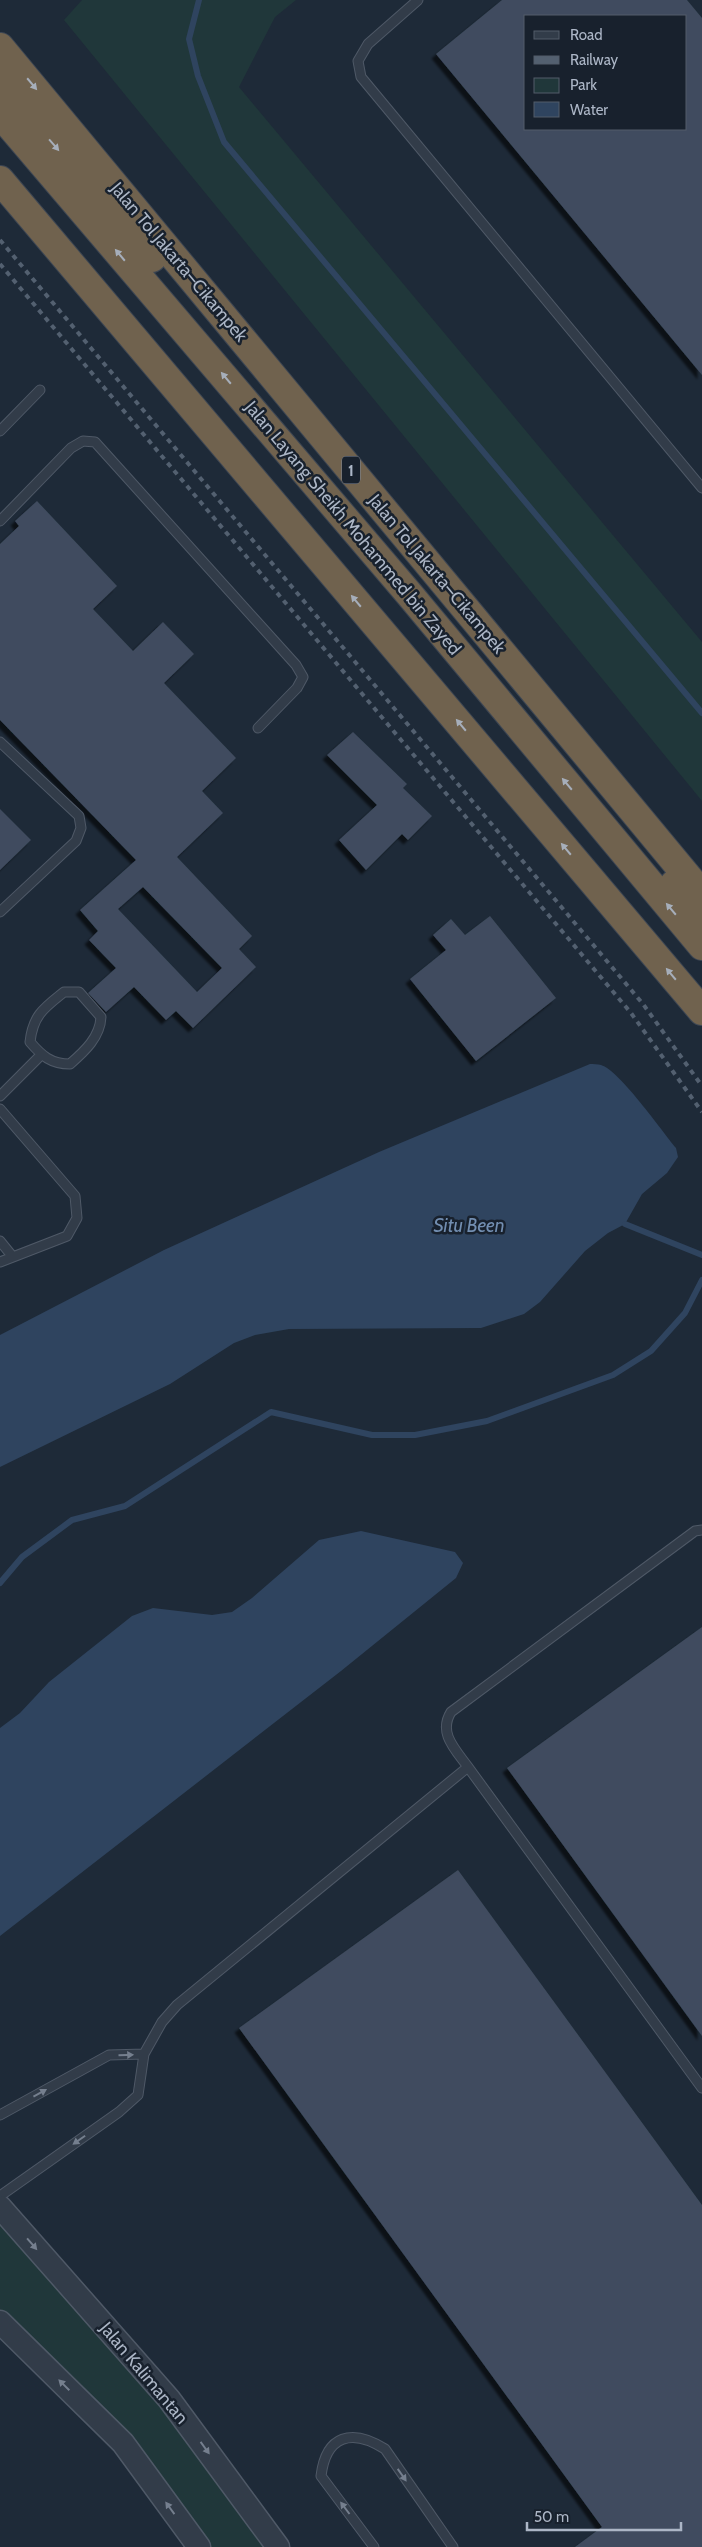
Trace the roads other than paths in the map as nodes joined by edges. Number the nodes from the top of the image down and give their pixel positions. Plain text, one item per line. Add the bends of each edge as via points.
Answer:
1 (418, 0) edge
2 (0, 47) edge
3 (0, 81) edge
4 (0, 114) edge
5 (0, 180) edge
6 (40, 390) dead end
7 (0, 431) edge
8 (702, 488) edge
9 (0, 521) edge
10 (258, 728) dead end
11 (0, 742) edge
12 (702, 894) edge
13 (0, 912) edge
14 (702, 918) edge
15 (702, 946) edge
16 (702, 1011) edge
17 (41, 1055) junction
18 (0, 1096) edge
19 (0, 1109) edge
20 (0, 1241) edge
21 (13, 1257) junction
22 (0, 1262) edge
23 (702, 1530) edge
24 (468, 1767) junction
25 (144, 2054) junction
26 (702, 2088) edge
27 (0, 2115) edge
28 (0, 2196) edge
29 (0, 2207) edge
30 (0, 2322) edge
31 (199, 2547) edge
32 (278, 2547) edge
33 (374, 2547) edge
34 (453, 2547) edge

1 - 8 lane via 368,44 358,61 361,78
2 -> 12 highway, Jalan Tol Jakarta–Cikampek / 1
3 -> 14 highway, Jalan Layang Sheikh Mohammed bin Zayed / 1 via 422,575
15 -> 4 highway, Jalan Layang Sheikh Mohammed bin Zayed / 1 via 410,595
16 -> 5 highway
6 - 7 lane
9 - 10 lane via 71,448 83,440 95,442 296,665 304,678
11 - 13 lane via 79,816 81,828 76,842
17 - 17 lane via 30,1042 32,1024 64,992 79,992 101,1017 101,1026 87,1049 70,1064 56,1064
17 - 18 lane
19 - 21 lane via 75,1196 77,1218 67,1236
20 - 21 lane
21 - 22 lane
23 - 24 lane via 695,1531 452,1712 446,1721 448,1738
24 - 25 lane via 176,2004
24 - 26 lane
27 -> 25 lane via 109,2055
25 -> 28 lane via 138,2095
29 -> 32 street, Jalan Kalimantan via 169,2399
31 -> 30 street via 123,2444
33 -> 34 lane via 321,2476 323,2461 329,2451 340,2440 351,2436 370,2439 385,2449

